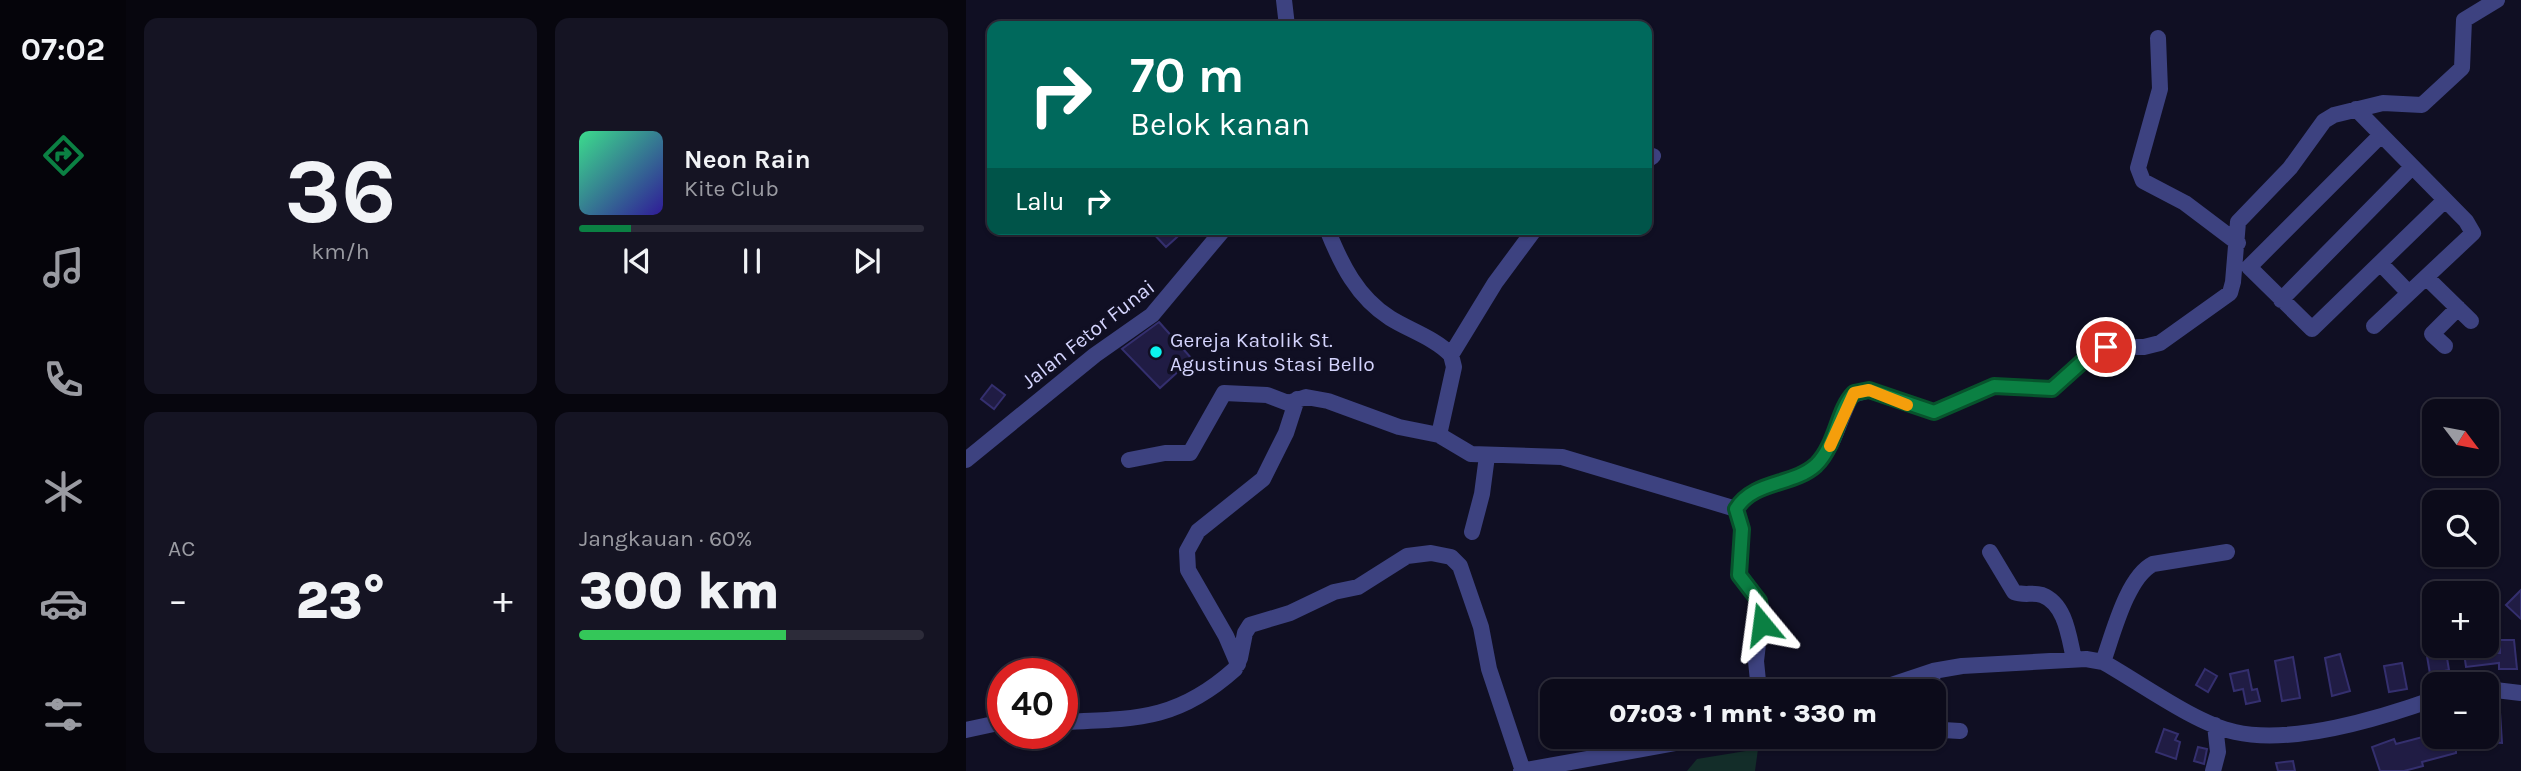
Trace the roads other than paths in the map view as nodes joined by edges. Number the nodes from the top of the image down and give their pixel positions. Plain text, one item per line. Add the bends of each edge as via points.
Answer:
1 (1284, 0) edge
2 (2497, 0) edge
3 (1286, 21) edge
4 (2158, 38) dead end
5 (2356, 109) junction
6 (2381, 135) junction
7 (2412, 167) junction
8 (2445, 200) junction
9 (1219, 235) edge
10 (1330, 235) edge
11 (1530, 235) edge
12 (2238, 243) junction
13 (2380, 263) junction
14 (2426, 277) junction
15 (2409, 293) junction
16 (2281, 300) junction
17 (2458, 308) junction
18 (2471, 321) dead end
19 (2374, 326) dead end
20 (2445, 346) dead end
21 (1451, 355) junction
22 (1297, 400) junction
23 (1439, 435) junction
24 (1487, 456) junction
25 (966, 460) edge
26 (1129, 460) dead end
27 (1736, 509) junction
28 (1472, 532) dead end
29 (1990, 552) dead end
30 (2227, 552) dead end
31 (2074, 659) junction
32 (2103, 662) junction
33 (1238, 664) junction
34 (1933, 671) junction
35 (1758, 679) edge
36 (1909, 679) edge
37 (1932, 679) edge
38 (2499, 690) edge
39 (2521, 693) edge
40 (2422, 703) edge
41 (1078, 721) edge
42 (987, 725) edge
43 (2215, 725) junction
44 (966, 730) edge
45 (1946, 730) edge
46 (1959, 731) dead end
47 (1643, 749) edge
48 (1522, 771) edge
49 (2213, 771) edge

1 - 3 street
2 - 5 street via 2464,20 2462,68 2428,102
4 - 12 street via 2160,89 2139,175
5 - 6 street
5 - 12 street via 2324,121 2290,168 2241,217 2236,229
6 - 7 street
6 - 16 street via 2249,267
7 - 8 street
7 - 16 street
8 - 13 street
8 - 14 street via 2473,233
9 - 25 street, Jalan Fetor Funai via 1152,315 1084,363
10 - 21 street via 1349,278 1365,297
11 - 21 street via 1494,283
12 - 27 street via 2230,293 2160,343 2098,350 2052,389 1994,386 1934,412 1861,390 1850,398 1830,446 1815,465 1761,489
13 - 15 street
13 - 16 street via 2312,329
14 - 15 street
14 - 17 street
15 - 19 street
17 - 18 street
17 - 20 street via 2432,334
21 - 23 street via 1454,367
22 - 23 street via 1328,401
22 - 26 street via 1224,393 1190,453
22 - 33 street via 1263,479 1198,531 1186,551 1188,569
23 - 24 street via 1471,454
24 - 27 street via 1562,457
24 - 28 street
27 - 35 street via 1742,529 1739,575 1762,610
29 - 31 street via 2014,592 2040,595 2056,606 2065,621
30 - 32 street via 2153,564 2143,570
31 - 32 street
31 - 34 street
32 - 43 street
33 - 41 street via 1179,707 1159,715
33 - 48 street via 1250,625 1358,587 1406,556 1432,553 1451,557 1460,566 1481,626 1489,669
34 - 36 street
34 - 37 street
38 - 39 street
40 - 43 street via 2364,722 2289,733 2254,735
42 - 44 street
43 - 49 street via 2218,752
45 - 46 street
47 - 48 street

